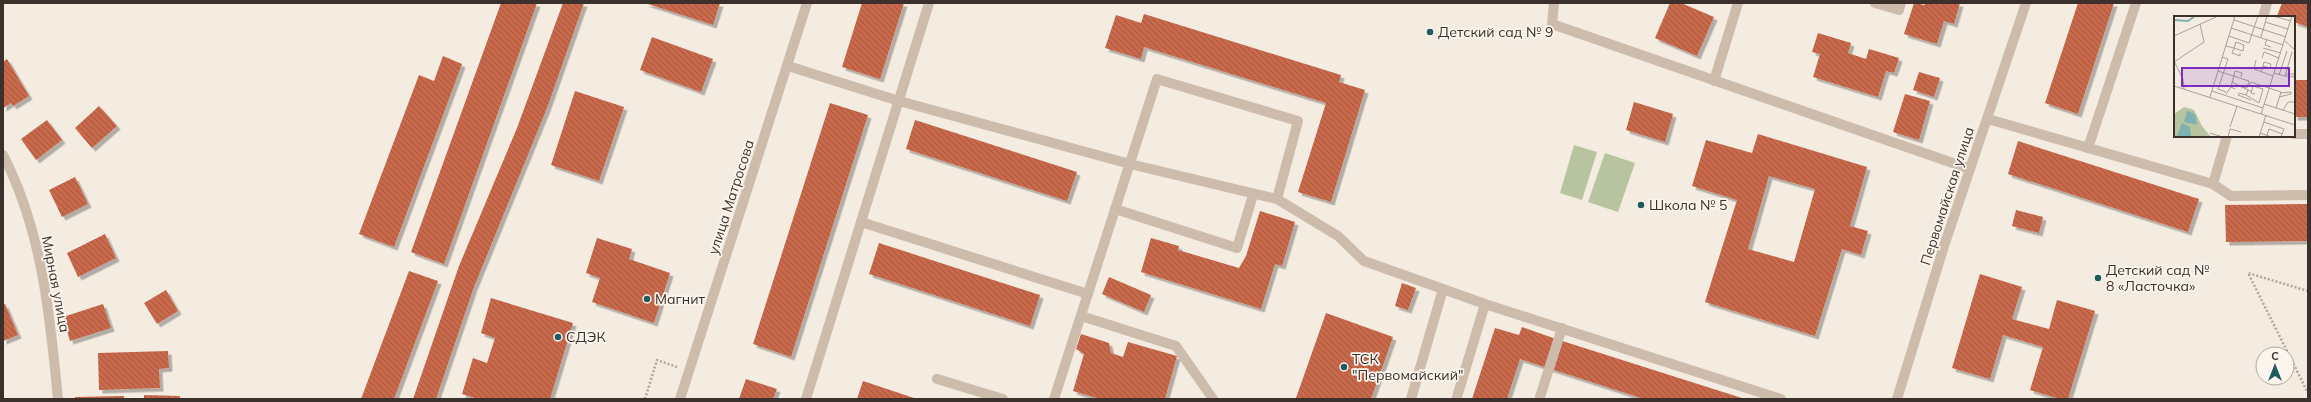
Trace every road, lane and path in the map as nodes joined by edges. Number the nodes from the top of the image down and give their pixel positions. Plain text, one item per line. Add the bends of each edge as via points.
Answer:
1 (807, 3) edge
2 (929, 3) edge
3 (1554, 3) edge
4 (1738, 3) edge
5 (1875, 3) edge
6 (1901, 3) edge
7 (2026, 3) edge
8 (2136, 3) edge
9 (2267, 3) edge
10 (2263, 16) edge
11 (788, 66) junction
12 (1714, 81) junction
13 (899, 101) junction
14 (1988, 119) junction
15 (2295, 134) edge
16 (2308, 134) edge
17 (2227, 137) edge
18 (2088, 148) junction
19 (3, 155) edge
20 (1130, 164) junction
21 (1970, 169) junction
22 (2213, 184) junction
23 (1253, 195) junction
24 (2308, 195) edge
25 (1277, 199) junction
26 (1115, 209) junction
27 (861, 222) junction
28 (1443, 289) junction
29 (2308, 291) edge
30 (1088, 294) junction
31 (1485, 304) junction
32 (1081, 316) junction
33 (1562, 328) junction
34 (689, 371) junction
35 (937, 378) dead end
36 (2308, 393) edge
37 (1457, 397) dead end
38 (1542, 398) edge
39 (1776, 398) edge
40 (58, 399) edge
41 (645, 399) edge
42 (680, 399) edge
43 (806, 399) edge
44 (1003, 399) edge
45 (1054, 399) edge
46 (1213, 399) edge
47 (1411, 399) edge
48 (1897, 399) edge

1 - 11 street, улица Матросова
2 - 13 street
3 - 12 street via 1552,24
4 - 12 street
5 - 6 street via 1898,10
7 - 14 street, Первомайская улица
8 - 18 street
9 - 10 street
11 - 13 street
11 - 34 street, улица Матросова
12 - 21 street
13 - 20 street
13 - 27 street
14 - 18 street
14 - 21 street, Первомайская улица
15 - 16 street
17 - 22 street
18 - 22 street
19 - 40 street, Мирная улица via 37,245 50,312
20 - 23 street
20 - 25 street via 1157,79 1298,121
20 - 26 street
21 - 48 street, Первомайская улица
22 - 24 street via 2231,196
23 - 25 street
23 - 26 street via 1237,248
25 - 28 street via 1338,236 1364,261
26 - 30 street
27 - 30 street
27 - 43 street
28 - 31 street
28 - 47 street
29 - 36 path via 2248,273
30 - 32 street
31 - 33 street
31 - 37 street
32 - 45 street
32 - 46 street via 1176,346
33 - 38 street
33 - 39 street
34 - 41 path via 657,360
34 - 42 street, улица Матросова
35 - 44 street

